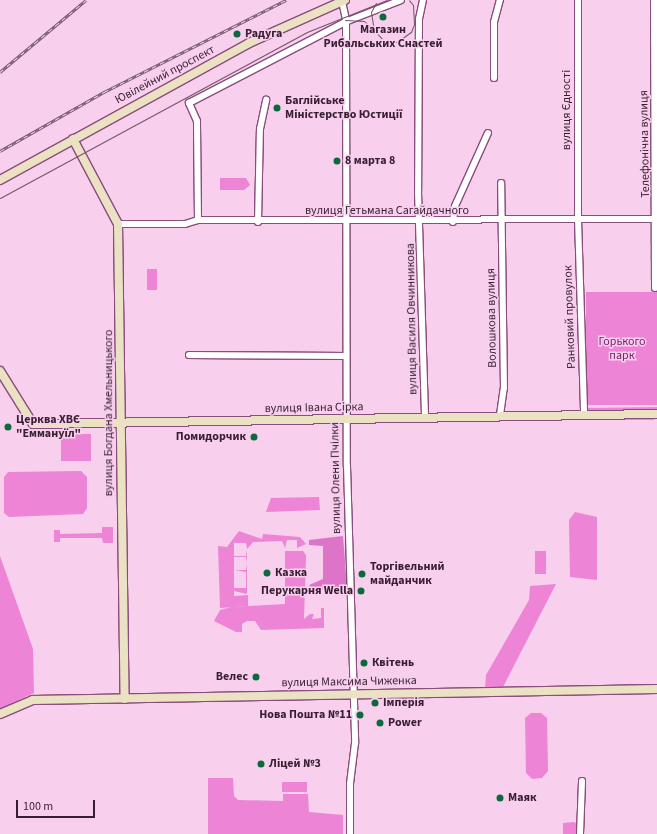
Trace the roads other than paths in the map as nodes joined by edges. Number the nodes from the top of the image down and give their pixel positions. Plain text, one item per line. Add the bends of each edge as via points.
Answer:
1 (401, 0) edge
2 (423, 0) edge
3 (500, 0) edge
4 (578, 0) edge
5 (654, 0) edge
6 (344, 1) edge
7 (346, 22) junction
8 (494, 78) dead end
9 (266, 100) dead end
10 (488, 133) dead end
11 (74, 139) junction
12 (0, 180) edge
13 (501, 183) dead end
14 (578, 219) junction
15 (657, 219) edge
16 (198, 220) junction
17 (502, 221) junction
18 (258, 222) junction
19 (345, 222) junction
20 (421, 222) junction
21 (453, 222) junction
22 (118, 224) junction
23 (655, 288) dead end
24 (189, 355) dead end
25 (345, 356) junction
26 (0, 371) edge
27 (657, 414) edge
28 (500, 415) junction
29 (584, 415) junction
30 (425, 416) junction
31 (346, 420) junction
32 (122, 423) junction
33 (657, 689) edge
34 (354, 694) junction
35 (125, 699) junction
36 (0, 714) edge
37 (582, 781) dead end
38 (350, 834) edge
39 (580, 834) edge

1 - 7 street
2 - 20 street, вулиця Василя Овчинникова via 419,19
3 - 8 street via 494,22
4 - 14 street, вулиця Єдності
5 - 15 street, Телефонічна вулиця
6 - 7 street, вулиця Олени Пчілки
6 - 11 street, Ювілейний проспект via 249,43
7 - 16 street via 189,103 197,121
7 - 19 street, вулиця Олени Пчілки
9 - 18 street via 260,129
10 - 21 street via 455,206
11 - 12 street, Ювілейний проспект
11 - 22 street, вулиця Богдана Хмельницького
13 - 17 street, Волошкова вулиця
14 - 15 street, вулиця Гетьмана Сагайдачного
14 - 17 street, вулиця Гетьмана Сагайдачного
14 - 29 street, Ранковий провулок
15 - 23 street, Телефонічна вулиця
16 - 18 street, вулиця Гетьмана Сагайдачного
16 - 22 street, вулиця Гетьмана Сагайдачного via 185,224
17 - 21 street, вулиця Гетьмана Сагайдачного
17 - 28 street, Волошкова вулиця via 504,388
18 - 19 street, вулиця Гетьмана Сагайдачного
19 - 20 street, вулиця Гетьмана Сагайдачного
19 - 25 street, вулиця Олени Пчілки
20 - 21 street, вулиця Гетьмана Сагайдачного
20 - 30 street, вулиця Василя Овчинникова
22 - 32 street, вулиця Богдана Хмельницького
24 - 25 street
25 - 31 street, вулиця Олени Пчілки
26 - 32 street, вулиця Івана Сірка via 33,424
27 - 29 street, вулиця Івана Сірка
28 - 29 street, вулиця Івана Сірка
28 - 30 street, вулиця Івана Сірка
30 - 31 street, вулиця Івана Сірка
31 - 32 street, вулиця Івана Сірка
31 - 34 street, вулиця Олени Пчілки
32 - 35 street, вулиця Богдана Хмельницького
33 - 34 street, вулиця Максима Чиженка
34 - 35 street, вулиця Максима Чиженка
34 - 38 street, вулиця Олени Пчілки via 355,743 350,784
35 - 36 street, вулиця Максима Чиженка via 41,700 25,702
37 - 39 street

